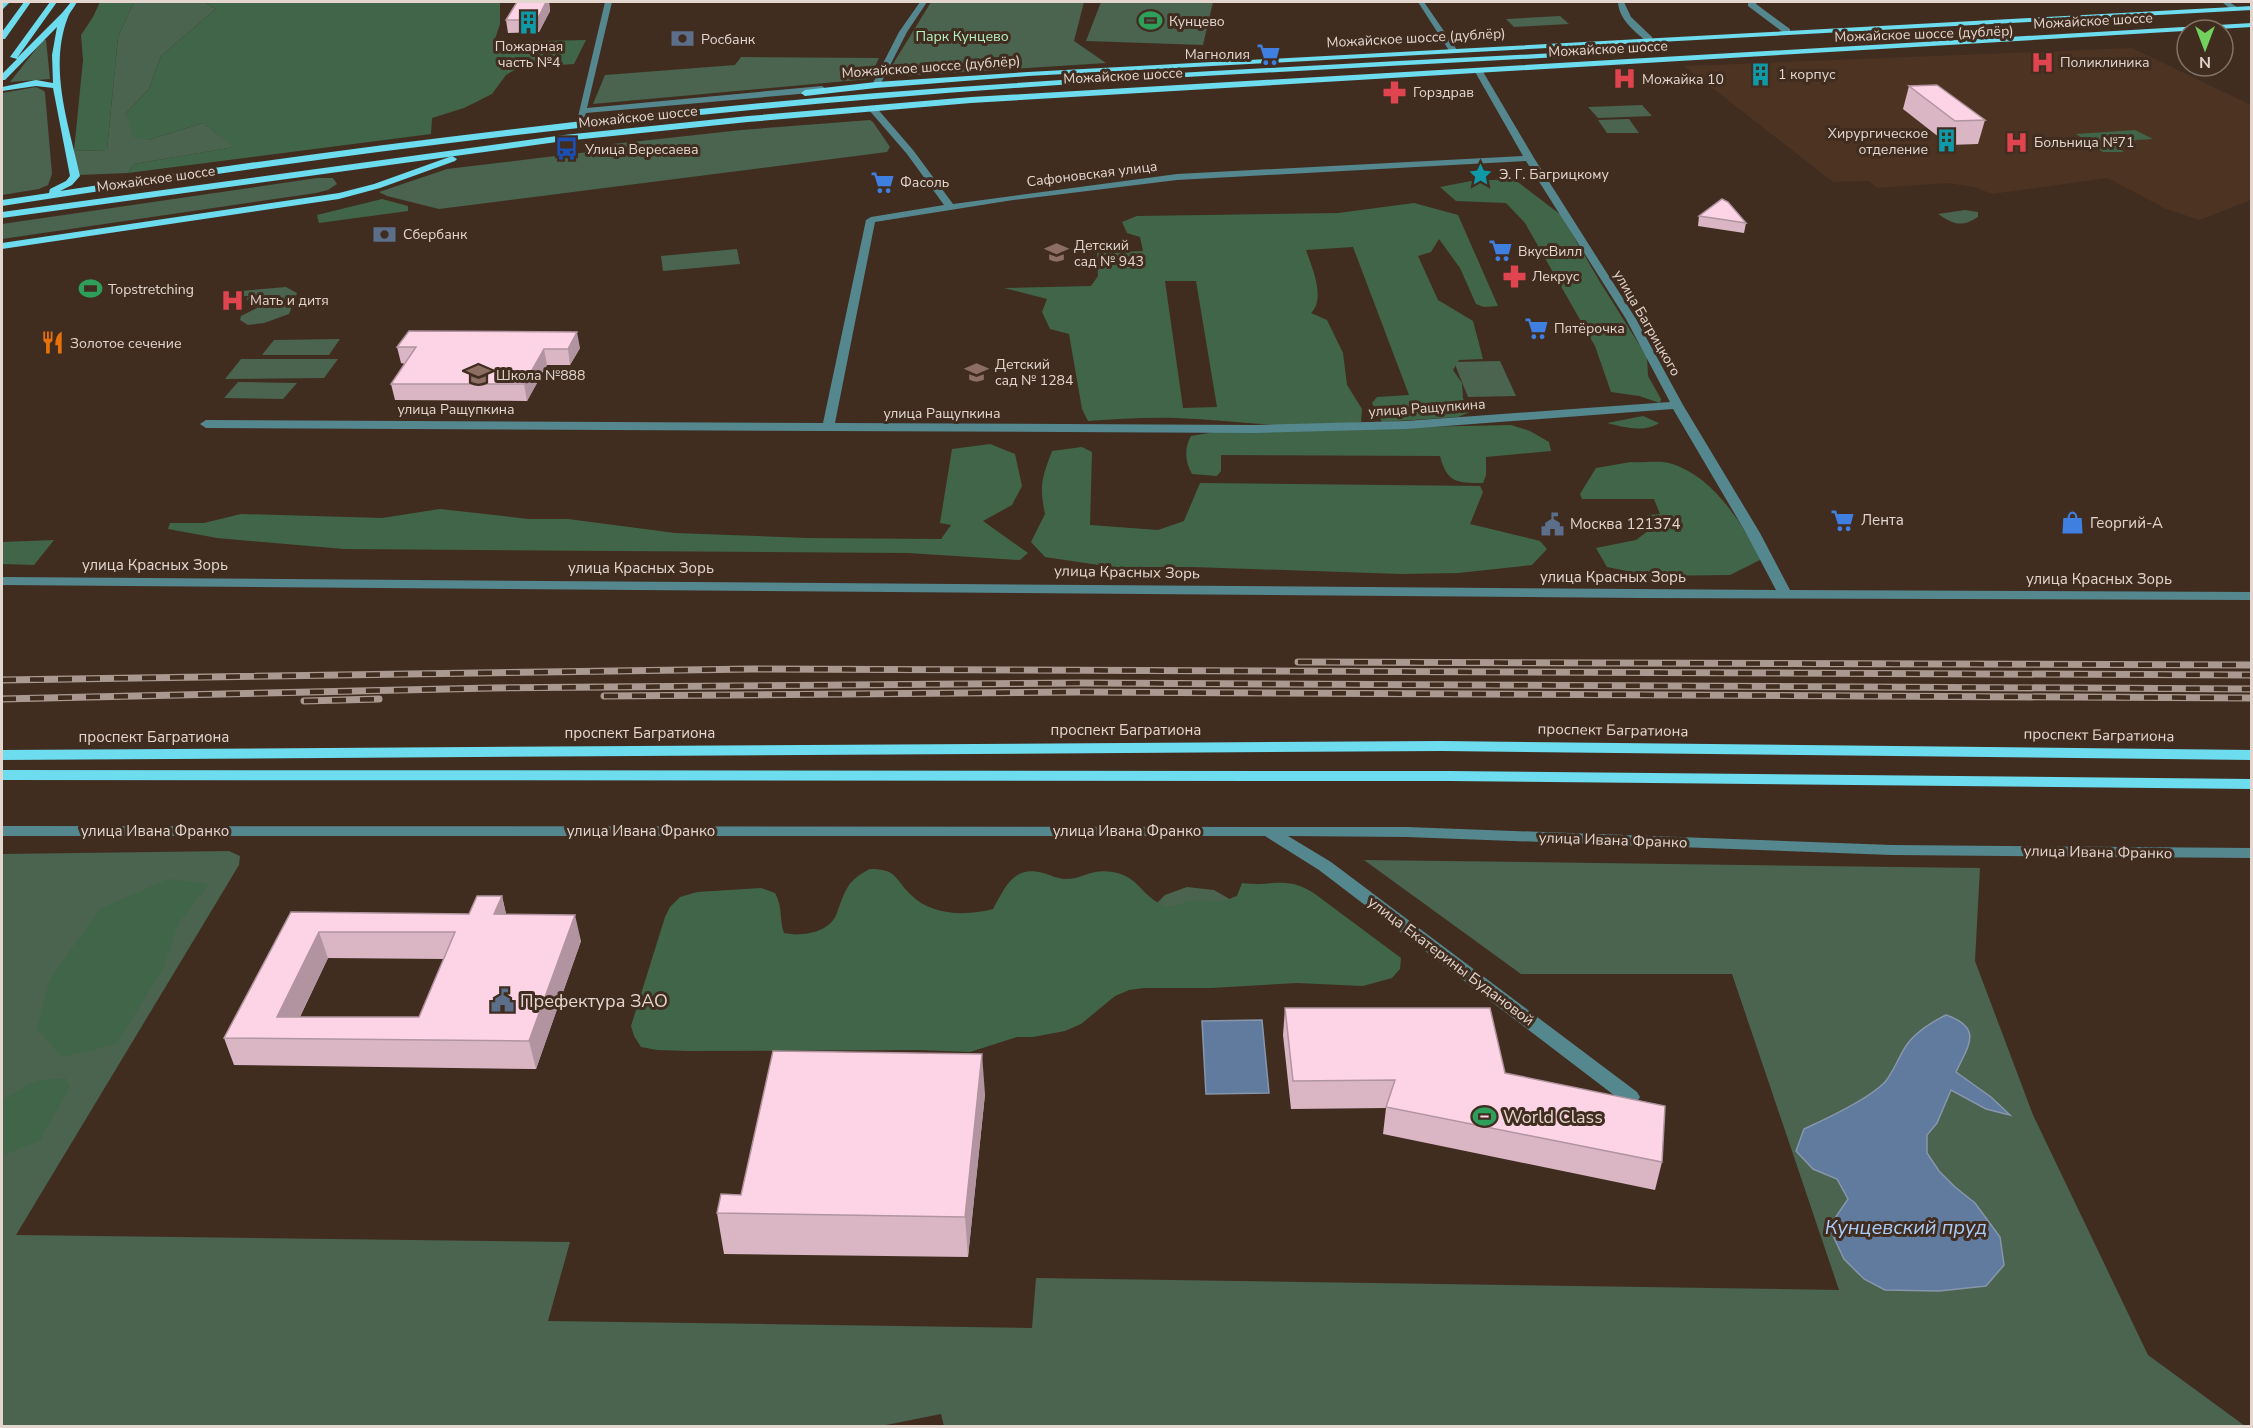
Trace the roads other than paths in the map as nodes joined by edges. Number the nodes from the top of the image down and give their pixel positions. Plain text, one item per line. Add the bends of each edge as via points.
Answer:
1 (6, 2) edge
2 (27, 2) edge
3 (53, 2) edge
4 (74, 2) edge
5 (608, 2) edge
6 (923, 2) edge
7 (1420, 2) edge
8 (1621, 2) edge
9 (1754, 2) edge
10 (2225, 2) edge
11 (2, 8) edge
12 (2252, 8) edge
13 (2236, 9) junction
14 (65, 15) junction
15 (2252, 16) edge
16 (2005, 22) junction
17 (2252, 26) edge
18 (1786, 31) junction
19 (2252, 34) edge
20 (2235, 35) edge
21 (2175, 37) edge
22 (2, 38) edge
23 (1649, 39) junction
24 (1794, 42) junction
25 (1453, 50) junction
26 (1806, 52) junction
27 (1478, 70) junction
28 (2, 76) edge
29 (876, 85) junction
30 (56, 86) junction
31 (848, 87) junction
32 (2, 89) edge
33 (872, 108) junction
34 (584, 111) junction
35 (606, 122) junction
36 (578, 125) junction
37 (522, 144) junction
38 (1529, 158) junction
39 (287, 174) junction
40 (75, 176) junction
41 (165, 180) junction
42 (313, 200) junction
43 (6, 202) edge
44 (950, 207) junction
45 (2, 215) edge
46 (2, 246) edge
47 (1677, 405) junction
48 (206, 424) dead end
49 (828, 428) junction
50 (2, 581) edge
51 (1785, 594) junction
52 (2252, 596) edge
53 (2, 754) edge
54 (2252, 755) edge
55 (2, 775) edge
56 (2252, 784) edge
57 (2, 831) edge
58 (1268, 831) junction
59 (2252, 853) edge
60 (1630, 1097) edge

1 - 11 main road
2 - 22 main road
3 - 28 main road
4 - 14 main road
5 - 34 street
6 - 29 street
7 - 25 street
8 - 23 street via 1627,20
9 - 18 street via 1756,9
10 - 13 street
12 - 13 main road, Можайское шоссе (дублёр)
13 - 16 main road, Можайское шоссе (дублёр)
14 - 28 main road
14 - 30 main road via 57,43
15 - 24 main road, Можайское шоссе
16 - 18 main road, Можайское шоссе (дублёр)
16 - 24 main road
17 - 26 main road, Можайское шоссе
18 - 23 main road, Можайское шоссе (дублёр)
19 - 20 main road
21 - 26 main road, Можайское шоссе (дублёр)
23 - 25 main road, Можайское шоссе (дублёр)
24 - 35 main road, Можайское шоссе via 1045,84
25 - 29 main road, Можайское шоссе (дублёр)
26 - 27 main road, Можайское шоссе
27 - 33 main road, Можайское шоссе
27 - 38 street, улица Багрицкого
29 - 31 main road, Можайское шоссе (дублёр)
30 - 32 main road via 36,83
30 - 40 main road
31 - 34 street, Можайское шоссе (дублёр)
31 - 35 main road
33 - 37 main road, Можайское шоссе
33 - 44 street
34 - 36 street
35 - 36 main road, Можайское шоссе
36 - 41 main road, Можайское шоссе
37 - 39 main road, Можайское шоссе
37 - 42 main road via 447,161 363,191
38 - 44 street, Сафоновская улица via 1189,177
38 - 47 street, улица Багрицкого via 1631,319
39 - 42 main road via 335,173 352,180 337,192
39 - 45 main road, Можайское шоссе
40 - 41 main road via 101,183
40 - 43 main road via 57,190
41 - 43 main road, Можайское шоссе
42 - 46 main road
44 - 49 street, Сафоновская улица via 871,220
47 - 49 street, улица Ращупкина via 1369,427
47 - 51 street, улица Багрицкого
48 - 49 street, улица Ращупкина
50 - 51 street, улица Красных Зорь
51 - 52 street, улица Красных Зорь
53 - 54 main road, проспект Багратиона via 1442,746
55 - 56 main road via 1449,777
57 - 58 street, улица Ивана Франко
58 - 59 street, улица Ивана Франко via 1407,832 1892,850
58 - 60 street, улица Екатерины Будановой via 1325,866

